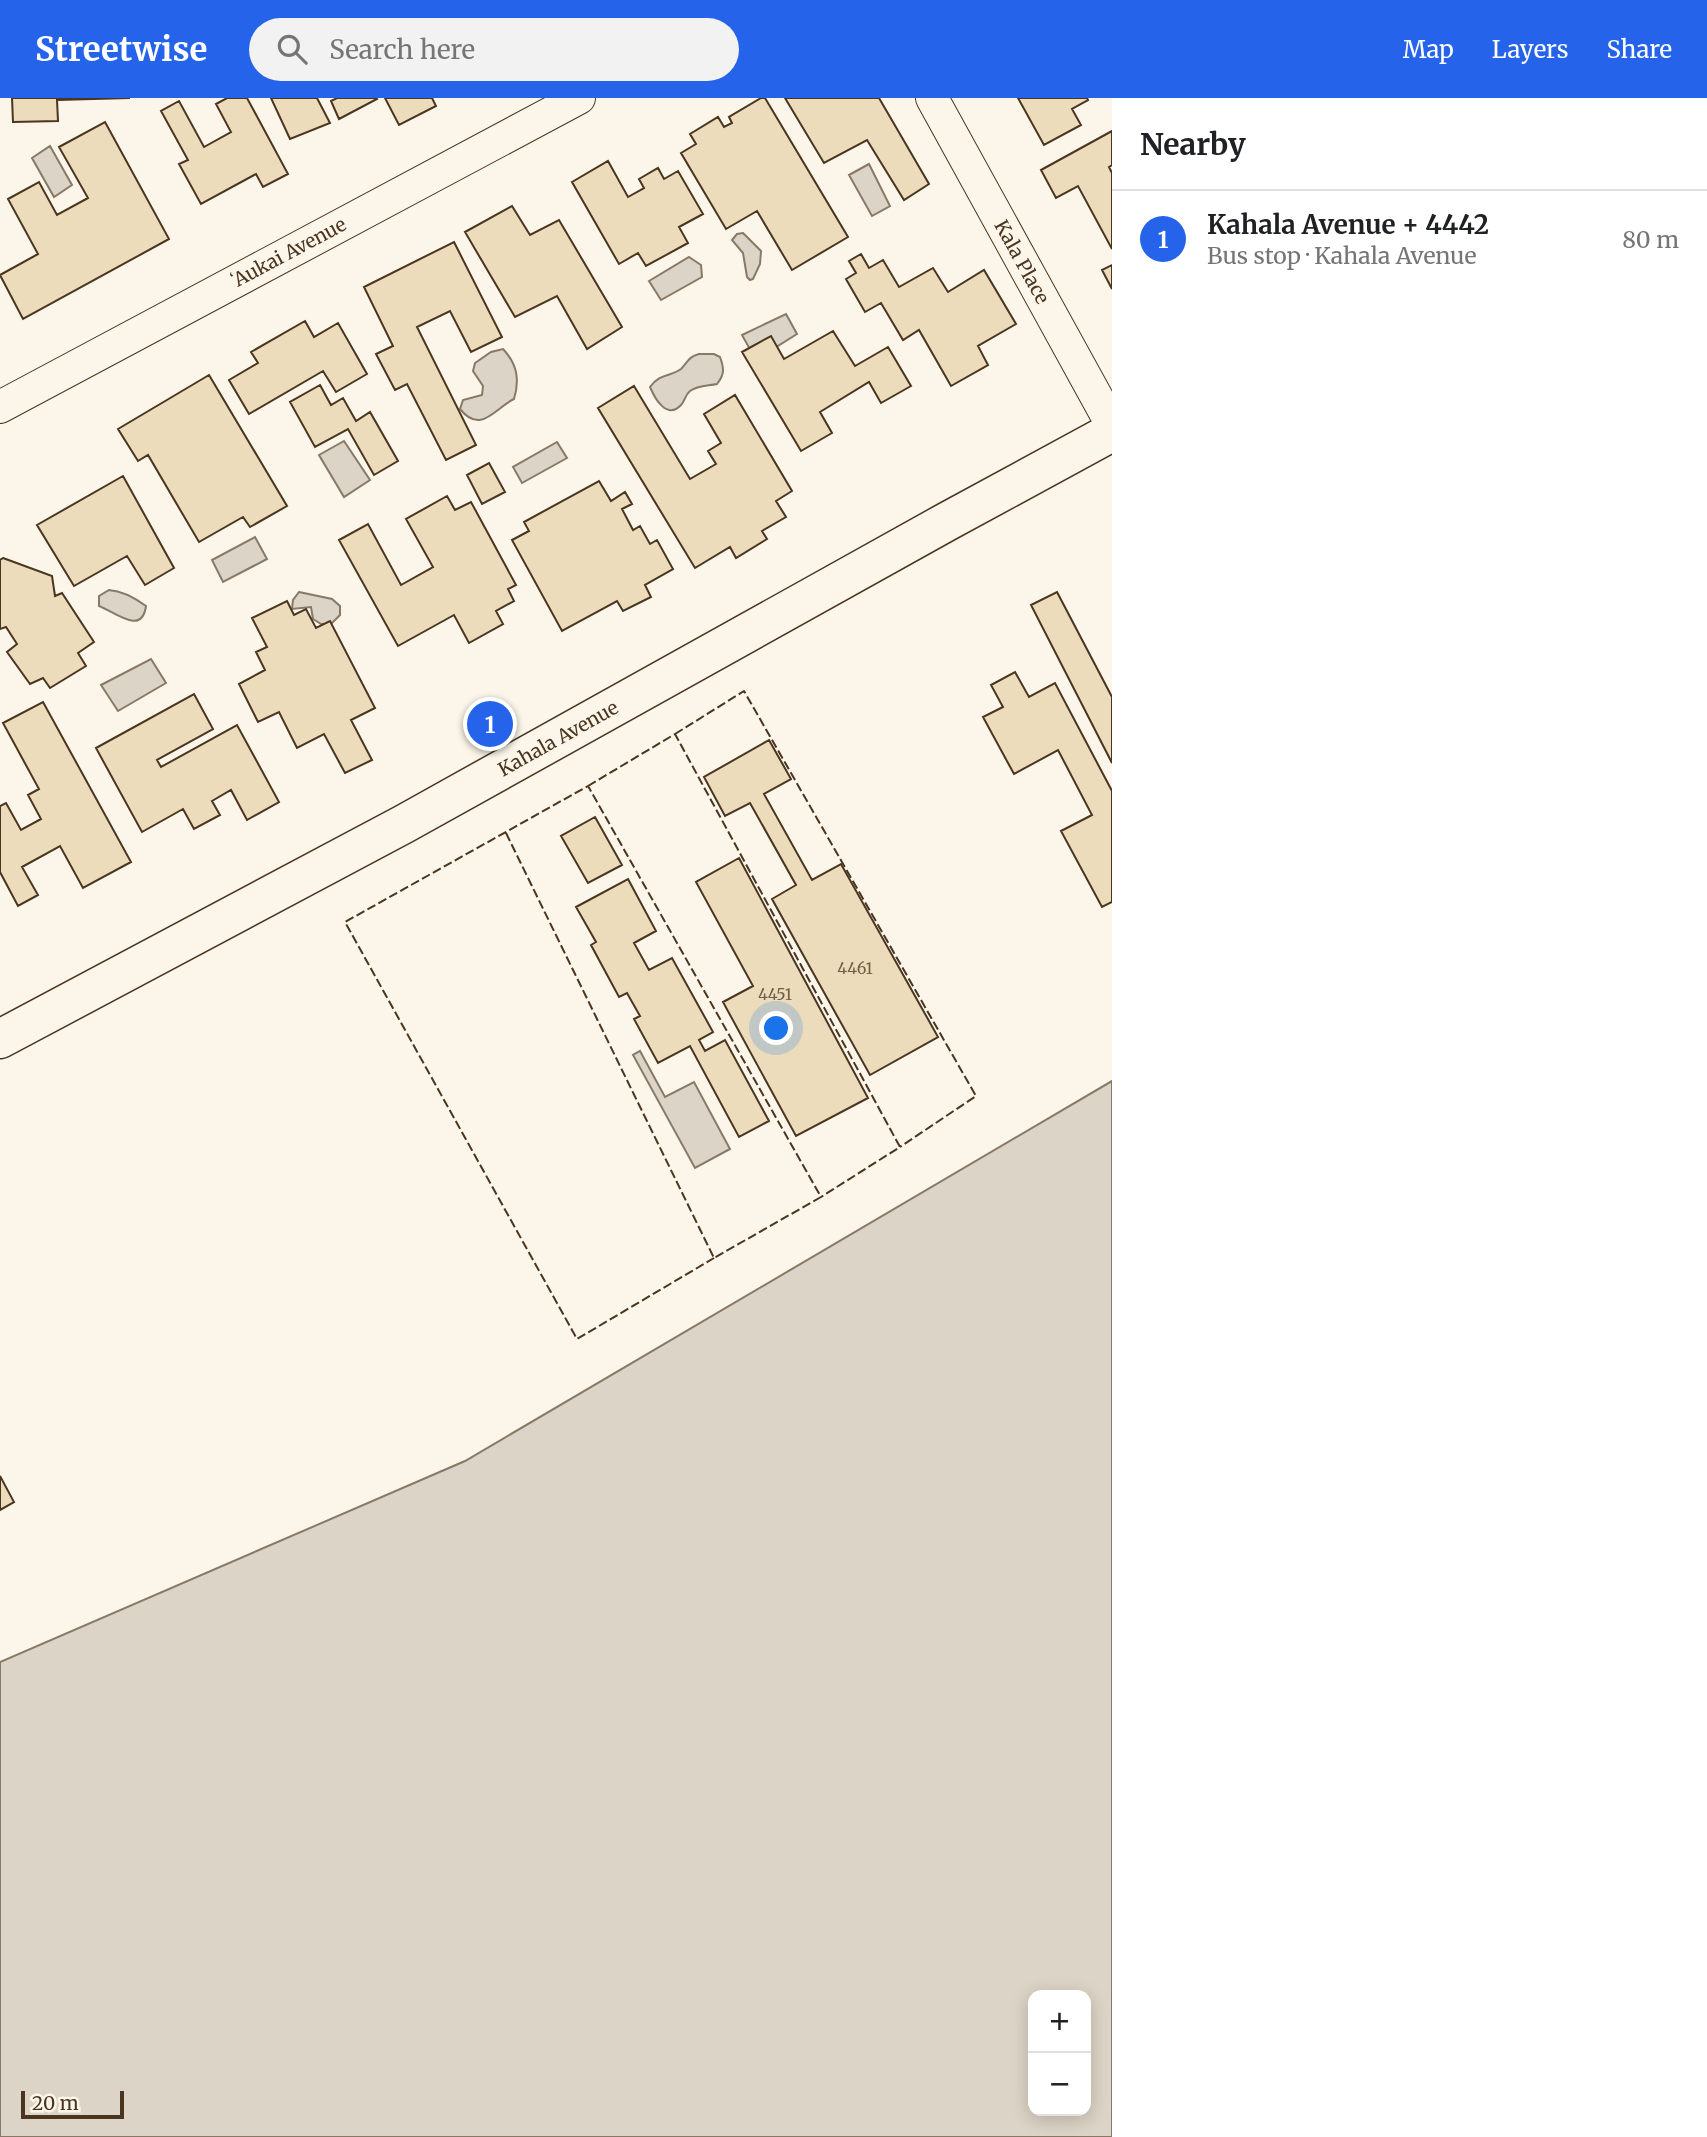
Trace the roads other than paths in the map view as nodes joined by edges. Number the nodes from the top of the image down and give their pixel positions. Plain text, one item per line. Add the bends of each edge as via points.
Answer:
1 (579, 98) edge
2 (932, 98) edge
3 (0, 407) edge
4 (1112, 425) edge
5 (1112, 432) edge
6 (0, 1039) edge

1 - 3 street, ʻAukai Avenue
2 - 4 street, Kala Place
5 - 6 street, Kahala Avenue via 404,824

